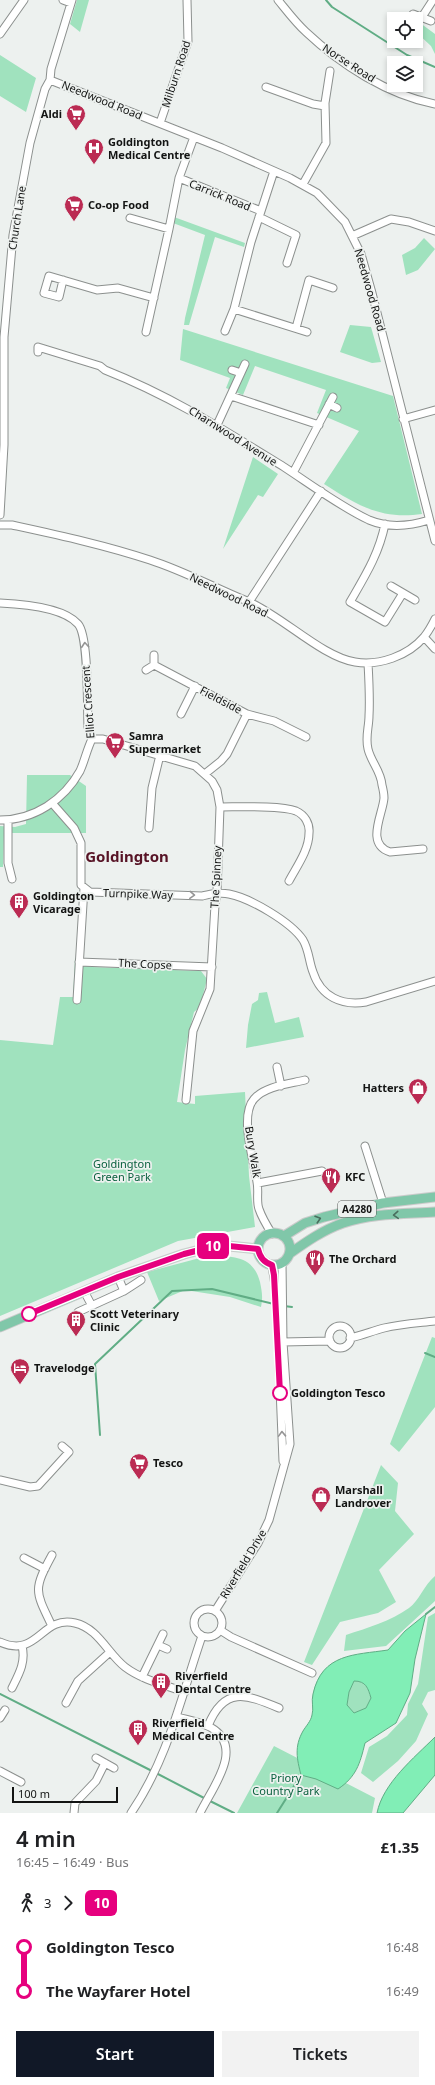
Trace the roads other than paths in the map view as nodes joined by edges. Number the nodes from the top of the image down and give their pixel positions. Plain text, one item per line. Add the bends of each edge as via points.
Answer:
1 (24, 0) edge
2 (62, 0) edge
3 (187, 0) edge
4 (278, 0) edge
5 (433, 0) edge
6 (71, 2) edge
7 (423, 15) edge
8 (423, 18) edge
9 (430, 21) dead end
10 (0, 34) edge
11 (330, 70) dead end
12 (50, 80) junction
13 (266, 87) dead end
14 (435, 104) edge
15 (325, 106) junction
16 (160, 123) junction
17 (194, 137) junction
18 (274, 171) junction
19 (179, 178) junction
20 (303, 184) junction
21 (260, 214) junction
22 (130, 218) dead end
23 (169, 229) junction
24 (435, 231) edge
25 (352, 236) junction
26 (287, 263) dead end
27 (63, 280) dead end
28 (333, 288) dead end
29 (154, 298) junction
30 (234, 308) junction
31 (296, 328) junction
32 (225, 331) dead end
33 (146, 332) dead end
34 (308, 332) dead end
35 (38, 352) dead end
36 (245, 364) dead end
37 (232, 370) dead end
38 (241, 373) junction
39 (2, 393) edge
40 (231, 396) junction
41 (333, 397) dead end
42 (329, 404) junction
43 (337, 408) dead end
44 (435, 410) edge
45 (403, 419) junction
46 (217, 425) junction
47 (319, 425) junction
48 (293, 473) junction
49 (321, 491) junction
50 (0, 515) edge
51 (429, 520) junction
52 (385, 524) junction
53 (0, 525) edge
54 (435, 541) edge
55 (391, 586) dead end
56 (403, 593) junction
57 (415, 600) dead end
58 (249, 602) junction
59 (0, 603) edge
60 (435, 619) edge
61 (424, 637) junction
62 (435, 648) edge
63 (154, 655) dead end
64 (368, 663) junction
65 (154, 665) junction
66 (146, 670) dead end
67 (194, 686) junction
68 (181, 714) dead end
69 (247, 714) junction
70 (306, 737) dead end
71 (92, 739) junction
72 (160, 755) junction
73 (206, 773) junction
74 (52, 803) junction
75 (220, 807) junction
76 (0, 820) edge
77 (8, 820) junction
78 (149, 828) dead end
79 (423, 849) dead end
80 (12, 879) dead end
81 (289, 881) dead end
82 (84, 888) junction
83 (218, 892) junction
84 (79, 962) junction
85 (212, 967) junction
86 (435, 981) edge
87 (77, 1000) dead end
88 (278, 1067) dead end
89 (305, 1080) dead end
90 (281, 1086) junction
91 (186, 1100) dead end
92 (365, 1146) dead end
93 (322, 1171) dead end
94 (258, 1183) junction
95 (435, 1197) edge
96 (382, 1203) junction
97 (435, 1212) edge
98 (272, 1234) junction
99 (284, 1236) junction
100 (258, 1249) junction
101 (289, 1254) junction
102 (282, 1263) junction
103 (272, 1265) junction
104 (118, 1277) junction
105 (142, 1280) dead end
106 (84, 1291) junction
107 (124, 1291) junction
108 (279, 1292) junction
109 (92, 1306) junction
110 (78, 1312) dead end
111 (435, 1322) edge
112 (0, 1327) edge
113 (350, 1338) junction
114 (330, 1341) junction
115 (284, 1342) junction
116 (62, 1446) dead end
117 (283, 1469) junction
118 (0, 1480) edge
119 (52, 1555) dead end
120 (24, 1558) dead end
121 (45, 1569) junction
122 (215, 1611) junction
123 (52, 1626) junction
124 (220, 1630) junction
125 (164, 1634) dead end
126 (202, 1636) junction
127 (0, 1642) edge
128 (158, 1645) junction
129 (22, 1646) junction
130 (167, 1649) dead end
131 (110, 1652) junction
132 (312, 1673) dead end
133 (142, 1677) junction
134 (12, 1688) dead end
135 (185, 1692) junction
136 (66, 1703) dead end
137 (279, 1708) dead end
138 (5, 1710) dead end
139 (177, 1717) junction
140 (2, 1720) edge
141 (208, 1726) junction
142 (96, 1758) dead end
143 (105, 1763) junction
144 (114, 1768) dead end
145 (0, 1771) edge
146 (21, 1782) dead end
147 (201, 1810) edge
148 (74, 1813) edge
149 (131, 1813) edge

1 - 10 street
2 - 6 street
3 - 16 street, Milburn Road via 188,40
4 - 14 street, Norse Road via 305,32 333,55 383,85 421,102
5 - 7 street
6 - 12 street, Church Lane
8 - 9 street
11 - 15 street
12 - 16 street, Needwood Road
12 - 39 street, Church Lane via 45,89 30,143 13,235
13 - 15 street
15 - 20 street via 326,143
16 - 17 street, Needwood Road
17 - 18 street, Needwood Road
17 - 19 street, Carrick Road
18 - 20 street, Needwood Road
18 - 21 street
19 - 21 street, Carrick Road
19 - 23 street, Carrick Road
20 - 25 street, Needwood Road via 332,208 345,222
21 - 26 street, Carrick Road via 296,235
21 - 30 street
22 - 23 street
23 - 29 street, Carrick Road
24 - 25 street via 391,219
25 - 45 street, Needwood Road via 361,254 372,293
27 - 29 street via 98,290 118,288
28 - 31 street via 309,280
29 - 33 street, Carrick Road
30 - 31 street
30 - 32 street
31 - 34 street
35 - 46 street, Charnwood Avenue via 38,347 100,366 146,386
36 - 38 street
37 - 38 street
38 - 40 street
39 - 50 street, Church Lane
40 - 46 street
40 - 47 street
41 - 42 street
42 - 43 street
42 - 47 street
44 - 45 street
45 - 51 street, Needwood Road
46 - 48 street, Charnwood Avenue
47 - 48 street
48 - 49 street, Charnwood Avenue
49 - 52 street, Charnwood Avenue via 370,520
49 - 58 street
51 - 52 street, Charnwood Avenue via 402,526
51 - 54 street, Needwood Road
52 - 56 street via 374,562 350,602 385,622
53 - 58 street, Needwood Road via 55,534 125,552 184,573
55 - 56 street
56 - 57 street
58 - 64 street, Needwood Road via 331,652 355,662
71 -> 59 street, Elliot Crescent via 88,727 85,644 80,625 54,611
60 - 61 street, Needwood Road
61 - 62 street
61 - 64 street, Needwood Road via 400,655
63 - 65 street
64 - 79 street via 369,718 366,736 368,750 379,771 384,798 378,818 377,838 385,851
65 - 66 street
65 - 67 street, Fieldside
67 - 68 street, Fieldside
67 - 69 street, Fieldside
69 - 70 street, Fieldside via 274,721
69 - 73 street, Fieldside via 227,754
71 - 72 street, The Spinney via 103,739
71 - 74 street, Elliot Crescent via 79,773
72 - 73 street, The Spinney via 195,766
72 - 78 street via 152,788
73 - 75 street, The Spinney via 217,790
74 - 77 street, Elliot Crescent via 29,817
74 - 82 street via 74,828 81,843 81,885
75 - 81 street via 289,809 304,816 308,824 306,850
75 - 83 street, The Spinney
76 - 77 street, Elliot Crescent
77 - 80 street via 8,863
82 -> 83 street, Turnpike Way via 90,892 202,896
82 - 84 street
83 - 85 street, The Spinney via 215,904
83 - 86 street via 241,898 298,933 318,983 333,998 354,1004
84 - 85 street, The Copse
84 - 87 street
85 - 91 street, The Spinney via 210,988 193,1031
88 - 90 street
89 - 90 street, Bury Walk
90 - 94 street, Bury Walk via 259,1094 253,1100 249,1112 251,1151
92 - 96 street
93 - 94 street
94 - 98 street, Bury Walk via 258,1208
95 - 96 main road, A4280
99 -> 96 main road, A4280 via 311,1221
97 -> 101 main road, A4280 via 379,1216 344,1222 317,1234
98 - 99 main road
98 - 100 main road via 261,1239
99 - 101 main road via 288,1241
100 - 103 main road via 265,1262
100 - 104 main road via 219,1245
101 - 102 main road
102 - 103 main road
102 - 108 street, Riverfield Drive via 283,1275
103 - 108 street, Riverfield Drive
104 - 106 main road
104 - 107 street
105 - 107 street
106 - 109 street
106 - 112 main road
107 - 109 street
108 - 115 street, Riverfield Drive
117 -> 108 street, Riverfield Drive
109 - 110 street
111 - 113 street via 382,1328 368,1335
113 - 114 street via 348,1344 342,1348 336,1348
113 - 114 street via 346,1328 338,1327 332,1330
114 - 115 street
115 - 117 street, Riverfield Drive via 290,1444
116 - 118 street via 69,1452 38,1486 30,1487
117 - 122 street, Riverfield Drive via 269,1520 258,1543
119 - 121 street
120 - 121 street
121 - 123 street via 37,1591 38,1599
122 - 124 street via 220,1618
122 - 126 street via 204,1610 195,1618 194,1626
123 - 129 street via 29,1644
123 - 131 street via 68,1622 82,1625
124 - 126 street via 210,1637
124 - 132 street
125 - 128 street
126 - 135 street
127 - 129 street
128 - 130 street
128 - 133 street
129 - 134 street via 22,1667
131 - 133 street via 126,1668
131 - 136 street via 67,1690
133 - 135 street
135 - 139 street
137 - 141 street via 250,1696 232,1697 215,1710
138 - 140 street
139 - 141 street
139 - 149 street via 157,1768
141 - 147 street via 223,1740 226,1758 224,1768
142 - 143 street
143 - 144 street
143 - 148 street via 96,1781 75,1803
145 - 146 street

